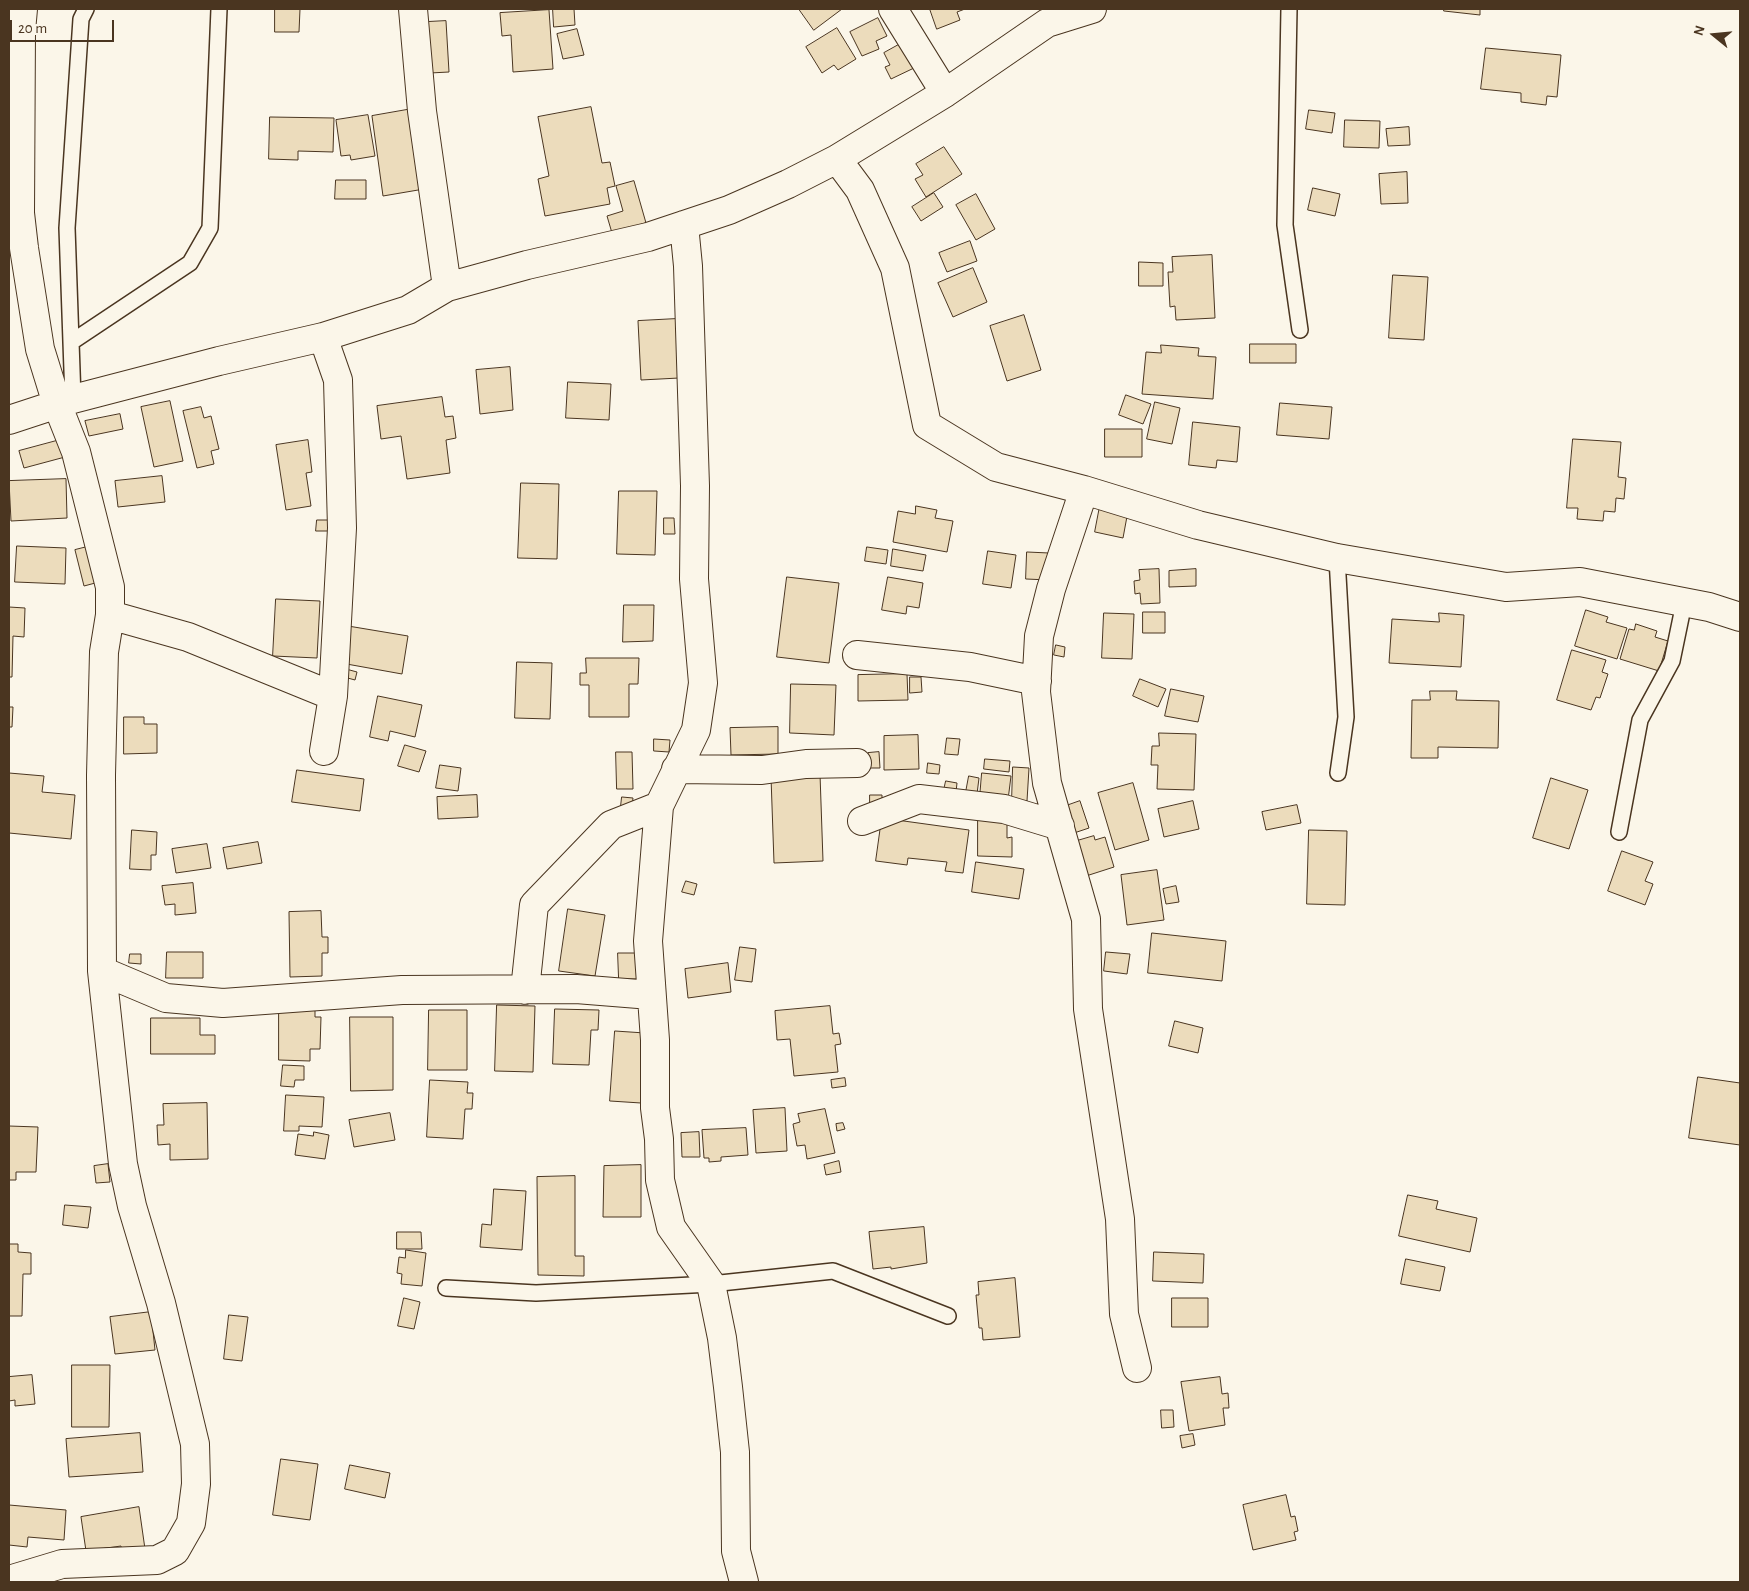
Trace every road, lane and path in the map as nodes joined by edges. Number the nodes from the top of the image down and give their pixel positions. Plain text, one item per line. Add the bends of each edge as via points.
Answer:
1 (23, 9) edge
2 (86, 9) edge
3 (219, 9) edge
4 (413, 9) edge
5 (893, 9) edge
6 (1092, 9) edge
7 (1289, 9) edge
8 (945, 93) junction
9 (837, 160) junction
10 (684, 225) junction
11 (447, 287) junction
12 (1300, 330) dead end
13 (323, 338) junction
14 (72, 342) junction
15 (65, 401) junction
16 (9, 420) edge
17 (1084, 490) junction
18 (1337, 558) junction
19 (1684, 603) junction
20 (110, 615) junction
21 (1740, 617) edge
22 (856, 655) dead end
23 (1037, 681) junction
24 (333, 696) junction
25 (324, 751) dead end
26 (857, 763) dead end
27 (676, 769) junction
28 (1338, 772) dead end
29 (659, 806) junction
30 (862, 821) dead end
31 (1060, 826) junction
32 (1619, 832) dead end
33 (102, 971) junction
34 (525, 990) junction
35 (651, 995) junction
36 (711, 1284) junction
37 (446, 1288) dead end
38 (948, 1316) dead end
39 (1137, 1368) dead end
40 (9, 1580) edge
41 (744, 1582) edge

1 - 15 street via 20,213 40,348
2 - 14 lane via 81,19 67,228
3 - 14 lane via 210,228 190,263
4 - 11 street via 422,111
5 - 8 street
6 - 8 street via 1047,23
7 - 12 lane via 1285,225
8 - 9 street
9 - 10 street via 788,184
9 - 17 street via 860,190 895,268 927,426 996,467
10 - 11 street via 648,238
10 - 27 street via 696,486 694,579 703,683 696,730
11 - 13 street via 408,310
13 - 15 street
13 - 24 street via 338,380 342,528
14 - 15 lane
15 - 16 street
15 - 20 street via 110,587
17 - 18 street via 1198,525
17 - 23 street via 1039,636
18 - 19 street via 1506,587 1580,582
18 - 28 lane via 1346,717
19 - 21 street
19 - 32 lane via 1672,661 1640,720
20 - 24 street via 188,637
20 - 33 street via 104,652 101,775
22 - 23 street via 970,667
23 - 31 street via 1039,734 1046,783
24 - 25 street
26 - 27 street via 806,764 762,770
27 - 29 street
29 - 34 street via 611,825 534,905
29 - 35 street via 648,941
30 - 31 street via 919,799 1004,809
31 - 39 street via 1086,919 1088,1010 1120,1218 1124,1314
33 - 34 street via 166,998 223,1002 402,990
33 - 40 street via 123,1164 195,1444 196,1484 191,1523 175,1551 157,1560 62,1564
34 - 35 street via 576,989
35 - 36 street via 660,1180 672,1227
36 - 37 lane via 536,1293
36 - 38 lane via 833,1271
36 - 41 street via 728,1387 735,1452 736,1551

